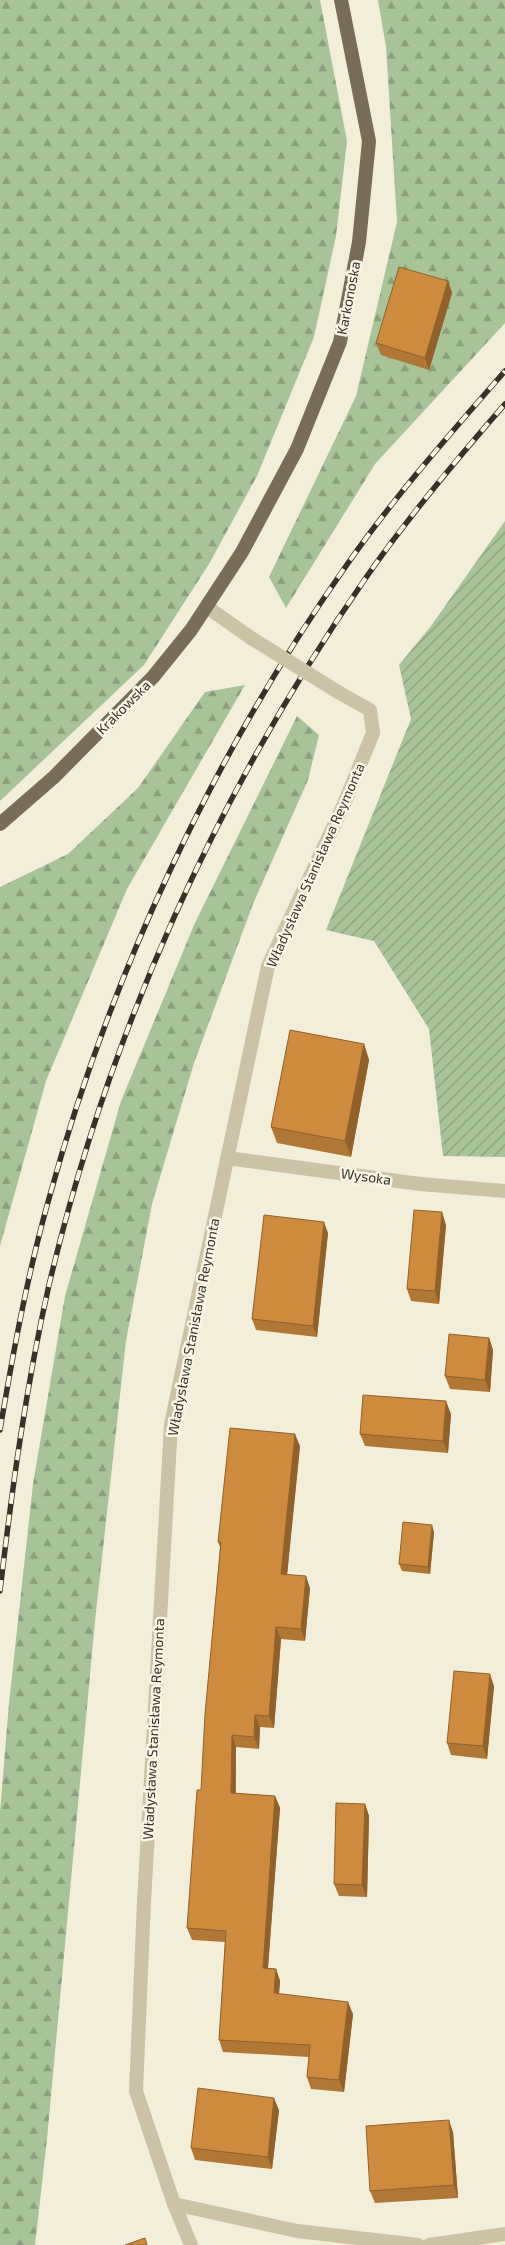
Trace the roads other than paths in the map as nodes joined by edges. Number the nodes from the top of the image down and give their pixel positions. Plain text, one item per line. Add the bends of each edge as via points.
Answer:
1 (341, 0) edge
2 (228, 574) joint
3 (207, 607) junction
4 (0, 824) edge
5 (227, 1158) junction
6 (505, 1191) edge
7 (174, 2204) junction
8 (505, 2234) edge
9 (191, 2245) edge
10 (418, 2245) edge
11 (429, 2245) edge

1 - 2 main road, Karkonoska via 369,141 359,242 340,342 297,449
2 - 3 main road, Krakowska
3 - 4 main road, Krakowska via 153,677 54,777
3 - 5 street, Władysława Stanisława Reymonta, bridge via 251,638 370,710 373,734 268,966
5 - 6 street, Wysoka via 420,1184
5 - 7 street, Władysława Stanisława Reymonta via 171,1424 144,1902 136,2091
7 - 9 street, Władysława Stanisława Reymonta
7 - 10 street via 297,2231
8 - 11 street

